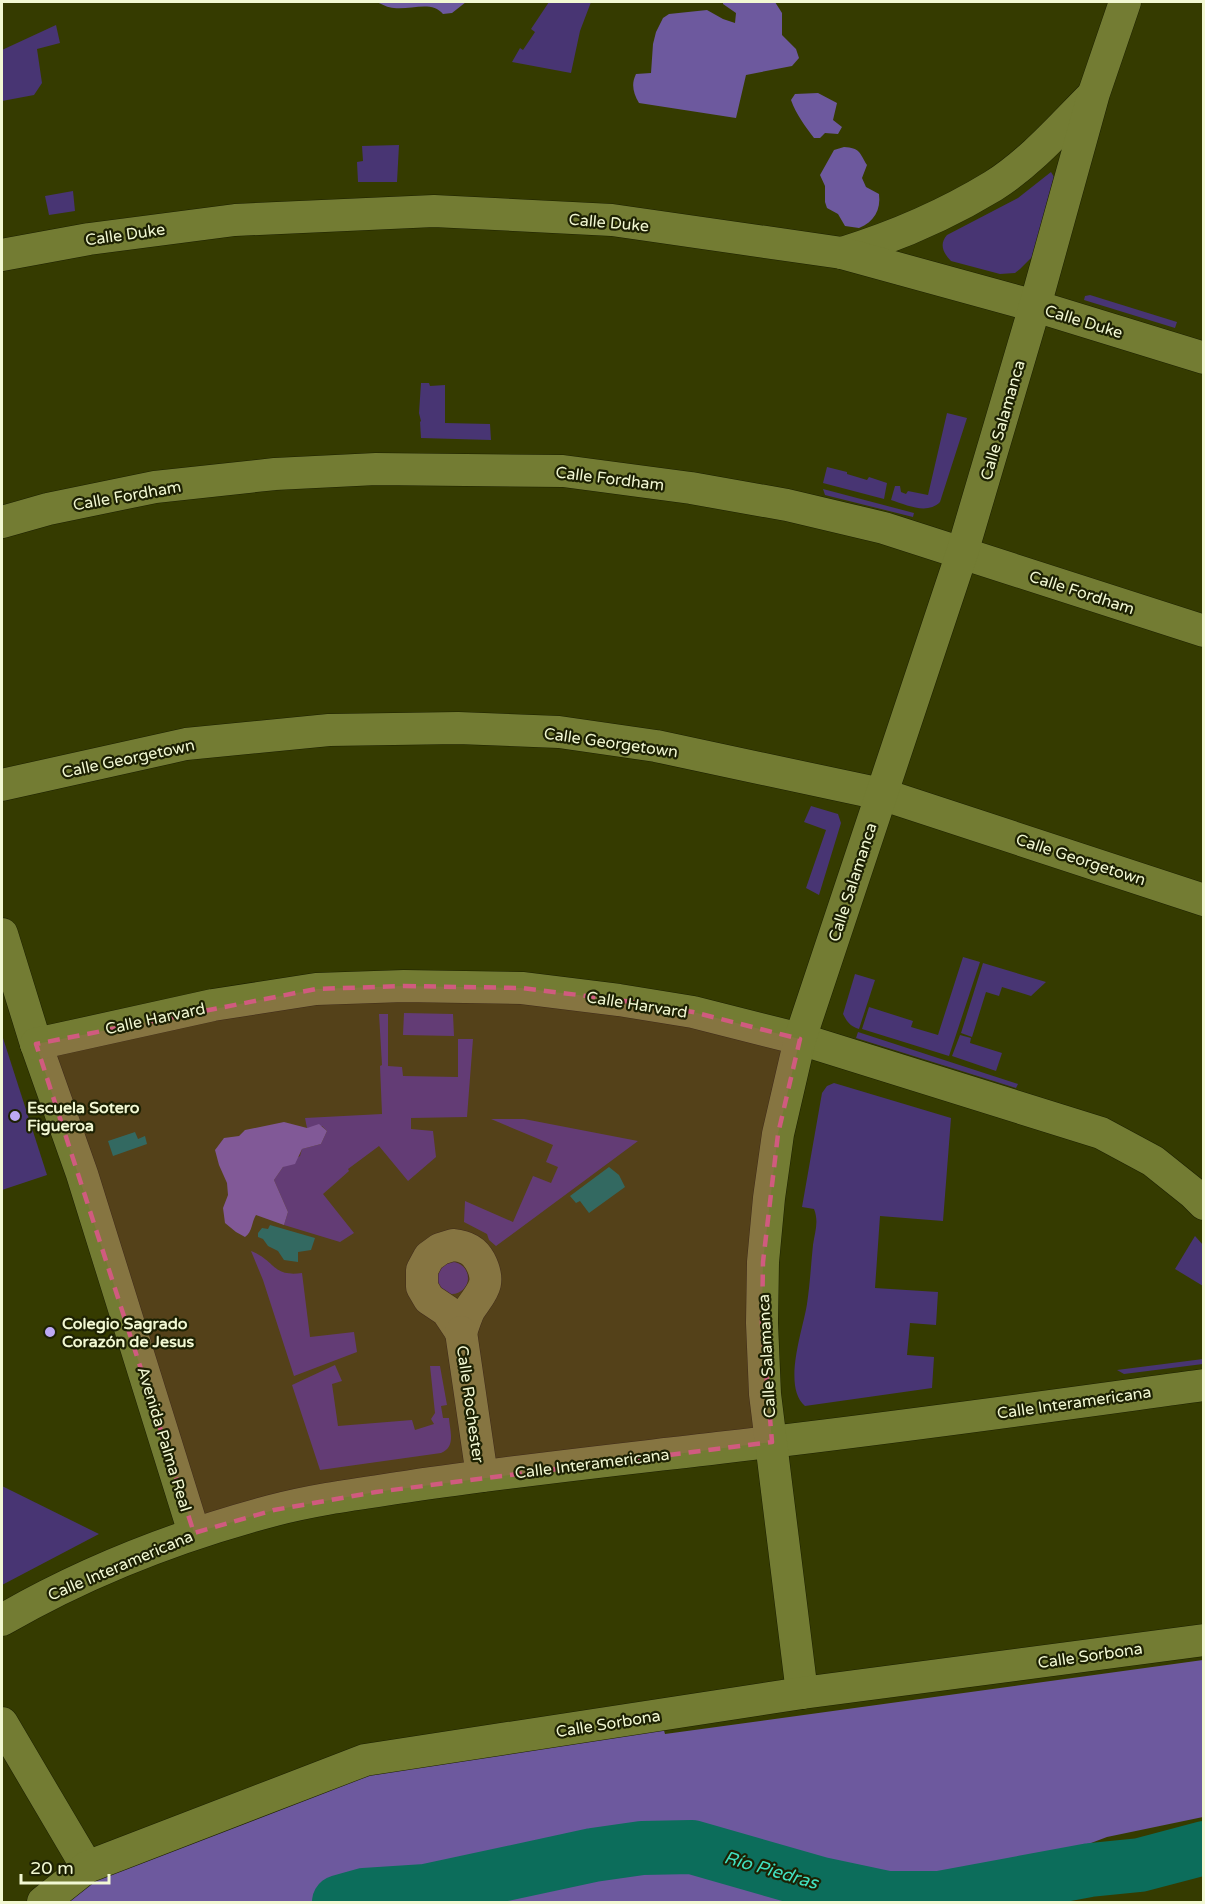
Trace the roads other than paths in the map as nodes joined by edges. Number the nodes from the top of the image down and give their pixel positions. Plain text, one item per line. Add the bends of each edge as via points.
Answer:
1 (1125, 2) edge
2 (1094, 93) junction
3 (842, 253) junction
4 (2, 255) edge
5 (1035, 306) junction
6 (1203, 358) edge
7 (2, 522) edge
8 (962, 554) junction
9 (1203, 631) edge
10 (2, 785) edge
11 (881, 794) junction
12 (1203, 900) edge
13 (2, 934) edge
14 (800, 1039) junction
15 (36, 1044) junction
16 (1203, 1204) edge
17 (461, 1332) dead end
18 (1203, 1384) edge
19 (771, 1442) junction
20 (482, 1476) junction
21 (194, 1533) junction
22 (2, 1620) edge
23 (1203, 1640) edge
24 (802, 1693) junction
25 (2, 1724) edge
26 (87, 1867) junction
27 (43, 1902) edge

1 - 2 street, Calle Salamanca
2 - 3 street, Calle Salamanca via 1024,162 994,185 931,219
2 - 5 street, Calle Salamanca
3 - 4 street, Calle Duke via 612,220 434,211 235,220 89,238
3 - 5 street, Calle Duke
5 - 6 street, Calle Duke
5 - 8 street, Calle Salamanca
7 - 8 street, Calle Fordham via 155,487 275,474 376,469 563,471 788,505 884,528
8 - 9 street, Calle Fordham
8 - 11 street, Calle Salamanca
10 - 11 street, Calle Georgetown via 186,744 329,730 458,728 559,732 656,746
11 - 12 street, Calle Georgetown
11 - 14 street, Calle Salamanca
13 - 15 street, Avenida Palma Real
14 - 15 street, Calle Harvard via 693,1012 619,1000 522,988 404,987 316,989 213,1005
14 - 16 street, Calle Harvard via 1101,1133 1153,1161
14 - 19 street, Calle Salamanca via 778,1134 763,1262 765,1394
15 - 21 street, Avenida Palma Real via 82,1174
17 - 20 street, Calle Rochester
18 - 19 street, Calle Interamericana
19 - 20 street, Calle Interamericana
19 - 24 street, Calle Salamanca
20 - 21 street, Calle Interamericana via 274,1510
21 - 22 street, Calle Interamericana via 90,1575
23 - 24 street, Calle Sorbona
24 - 26 street, Calle Sorbona via 364,1760
25 - 26 street
26 - 27 street, Calle Sorbona

